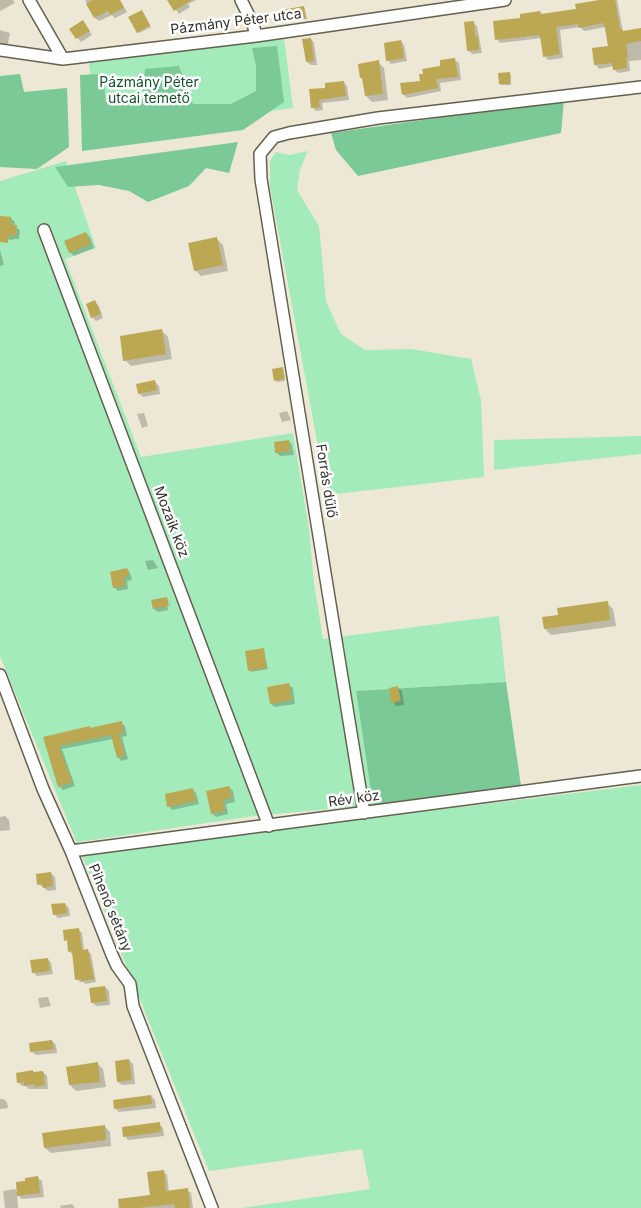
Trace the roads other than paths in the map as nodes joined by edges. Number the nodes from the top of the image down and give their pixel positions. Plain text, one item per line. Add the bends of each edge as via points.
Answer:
1 (29, 0) edge
2 (240, 0) edge
3 (505, 0) edge
4 (451, 3) edge
5 (256, 36) junction
6 (0, 50) edge
7 (63, 58) junction
8 (641, 88) edge
9 (44, 230) dead end
10 (0, 675) edge
11 (641, 776) edge
12 (364, 813) junction
13 (269, 826) junction
14 (71, 851) junction
15 (212, 1208) edge

1 - 7 street
2 - 5 street
3 - 4 street, Pázmány Péter utca
4 - 5 street, Pázmány Péter utca
5 - 7 street, Pázmány Péter utca
6 - 7 street, Pázmány Péter utca
8 - 12 street, Forrás dűlő via 378,118 288,133 274,137 260,154 261,179
9 - 13 street, Mozaik köz
10 - 14 street, Pihenő sétány via 43,789
11 - 12 street, Rév köz
12 - 13 street, Rév köz
13 - 14 street, Rév köz
14 - 15 street, Pihenő sétány via 112,955 130,984 133,1006

